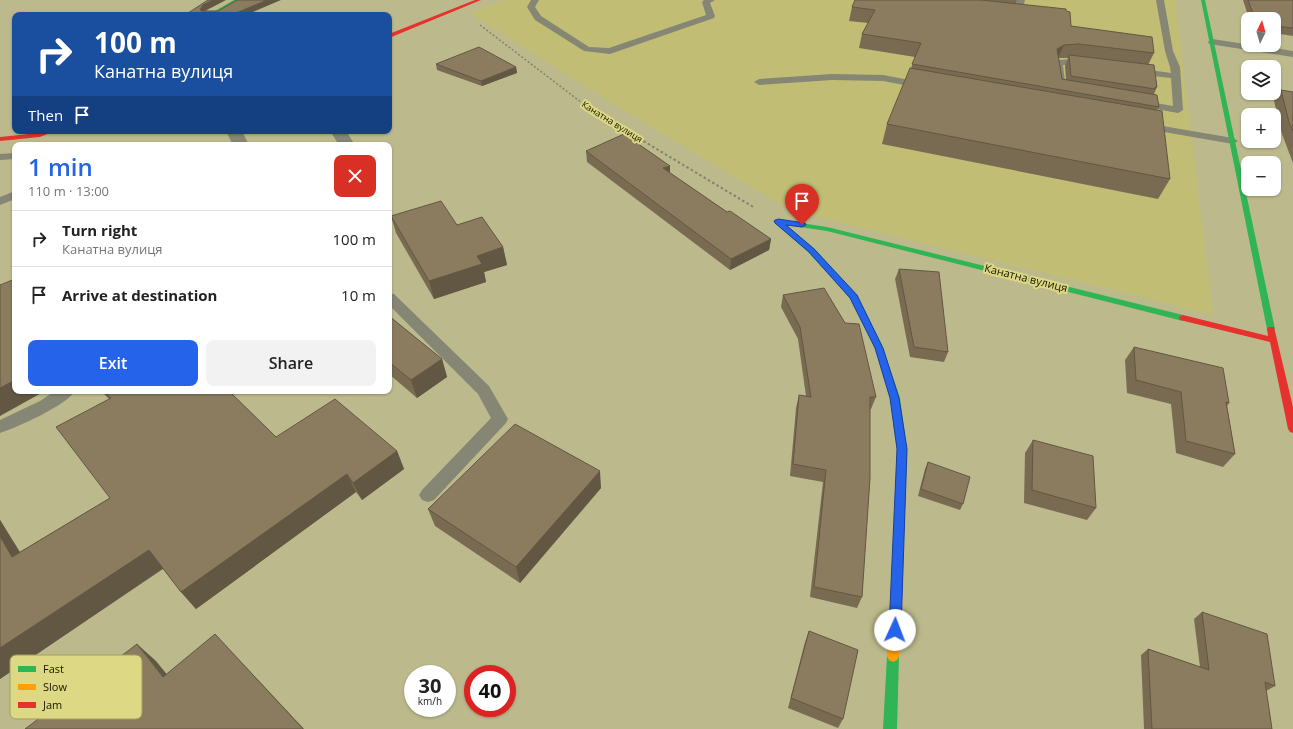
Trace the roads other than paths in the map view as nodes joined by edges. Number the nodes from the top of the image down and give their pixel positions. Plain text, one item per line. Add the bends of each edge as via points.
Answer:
1 (238, 0) edge
2 (479, 0) edge
3 (534, 0) edge
4 (707, 0) edge
5 (1021, 0) edge
6 (1160, 0) edge
7 (1203, 0) edge
8 (216, 12) edge
9 (1002, 13) edge
10 (392, 35) edge
11 (1212, 42) junction
12 (1293, 54) edge
13 (1097, 65) edge
14 (1129, 70) edge
15 (1176, 76) junction
16 (760, 82) dead end
17 (937, 88) edge
18 (1060, 91) edge
19 (1131, 102) edge
20 (1132, 123) edge
21 (43, 134) edge
22 (0, 139) edge
23 (1233, 142) junction
24 (12, 156) edge
25 (0, 157) edge
26 (12, 196) edge
27 (0, 201) edge
28 (392, 300) edge
29 (1273, 340) junction
30 (62, 394) edge
31 (0, 427) edge
32 (1293, 429) edge
33 (428, 495) dead end
34 (890, 729) edge

1 - 8 street
2 - 10 street
3 - 4 lane via 531,7 538,18 587,50 610,51 711,16
5 - 9 lane via 1018,15
6 - 15 lane
7 - 11 street
11 - 12 lane
11 - 23 street
13 - 18 lane via 1058,63
14 - 15 lane
15 - 19 lane via 1178,110
16 - 17 lane via 832,77 883,78
20 - 23 lane
21 - 22 street
23 - 29 street
24 - 25 lane
26 - 27 lane
28 - 33 lane via 484,390 500,419
29 - 32 street
29 - 34 street, Канатна вулиця via 827,229 778,221 811,250 854,296 879,348 894,398 902,449
30 - 31 lane via 46,405

